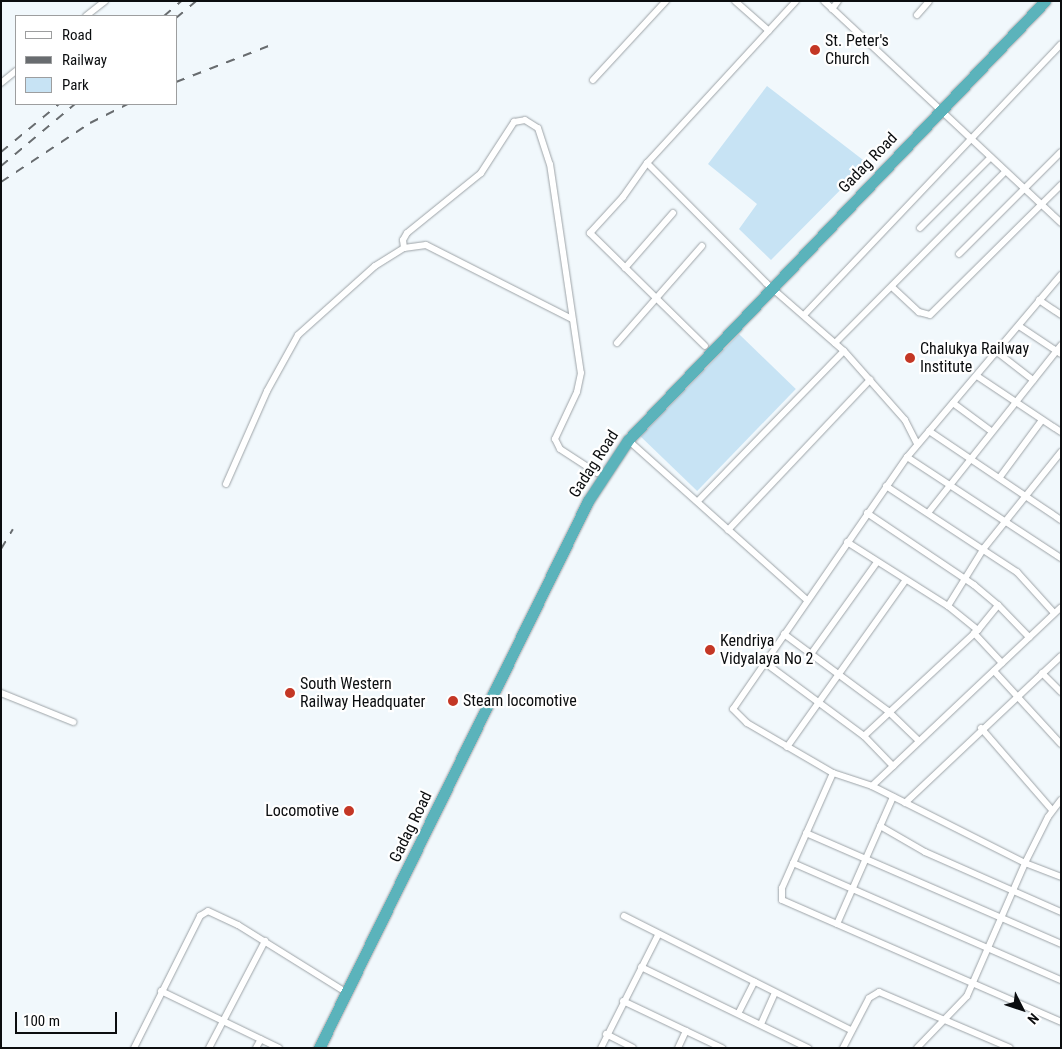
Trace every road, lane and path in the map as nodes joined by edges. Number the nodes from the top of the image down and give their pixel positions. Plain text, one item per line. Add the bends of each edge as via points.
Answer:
1 (105, 1) edge
2 (666, 1) edge
3 (735, 1) edge
4 (796, 1) edge
5 (824, 1) edge
6 (838, 1) edge
7 (929, 1) edge
8 (1035, 1) edge
9 (1045, 1) edge
10 (832, 8) junction
11 (87, 15) edge
12 (917, 15) dead end
13 (769, 31) junction
14 (1061, 44) edge
15 (15, 72) edge
16 (593, 80) dead end
17 (1, 83) edge
18 (937, 110) junction
19 (969, 139) junction
20 (1061, 152) edge
21 (990, 158) junction
22 (647, 162) junction
23 (1005, 172) junction
24 (1061, 185) edge
25 (1025, 190) junction
26 (1042, 205) junction
27 (673, 213) dead end
28 (1061, 223) edge
29 (920, 228) dead end
30 (702, 246) dead end
31 (404, 248) junction
32 (959, 254) dead end
33 (625, 268) junction
34 (1061, 275) edge
35 (768, 285) junction
36 (892, 286) junction
37 (657, 298) junction
38 (1040, 300) junction
39 (804, 315) junction
40 (1061, 315) edge
41 (572, 319) junction
42 (1019, 326) junction
43 (617, 343) dead end
44 (835, 343) junction
45 (1061, 345) edge
46 (705, 346) junction
47 (844, 351) junction
48 (997, 352) junction
49 (1058, 353) edge
50 (976, 376) junction
51 (870, 380) junction
52 (1033, 380) junction
53 (1015, 402) junction
54 (953, 403) junction
55 (1042, 420) junction
56 (929, 431) junction
57 (991, 431) junction
58 (1061, 432) edge
59 (628, 440) junction
60 (918, 444) junction
61 (1061, 452) edge
62 (907, 457) junction
63 (970, 458) junction
64 (597, 472) junction
65 (1000, 477) junction
66 (226, 484) dead end
67 (950, 485) junction
68 (886, 486) junction
69 (1027, 494) junction
70 (698, 501) junction
71 (867, 513) junction
72 (928, 513) junction
73 (1006, 520) junction
74 (1061, 520) edge
75 (728, 530) junction
76 (847, 542) junction
77 (984, 548) junction
78 (1061, 558) edge
79 (877, 562) junction
80 (964, 578) junction
81 (906, 581) junction
82 (807, 600) junction
83 (948, 606) junction
84 (998, 606) junction
85 (1061, 607) edge
86 (1054, 613) junction
87 (976, 631) junction
88 (784, 634) junction
89 (1029, 637) junction
90 (811, 654) junction
91 (1061, 656) edge
92 (764, 662) junction
93 (1002, 663) junction
94 (994, 671) junction
95 (1042, 673) junction
96 (838, 674) junction
97 (1, 692) edge
98 (1061, 692) edge
99 (1016, 696) junction
100 (817, 702) junction
101 (888, 711) junction
102 (73, 722) dead end
103 (981, 728) junction
104 (864, 736) junction
105 (919, 741) junction
106 (1061, 744) edge
107 (787, 747) junction
108 (893, 766) junction
109 (833, 773) junction
110 (872, 786) junction
111 (894, 797) junction
112 (1061, 800) edge
113 (905, 803) junction
114 (1052, 810) junction
115 (880, 826) junction
116 (806, 833) junction
117 (866, 858) junction
118 (793, 863) junction
119 (1025, 863) junction
120 (1061, 876) edge
121 (852, 889) junction
122 (1014, 893) junction
123 (1061, 912) edge
124 (624, 916) dead end
125 (1003, 918) junction
126 (837, 924) junction
127 (658, 935) junction
128 (265, 941) junction
129 (1061, 944) edge
130 (989, 949) junction
131 (641, 967) junction
132 (1061, 980) edge
133 (754, 982) junction
134 (973, 983) junction
135 (341, 989) junction
136 (161, 991) junction
137 (775, 993) junction
138 (623, 1001) junction
139 (740, 1012) junction
140 (945, 1019) junction
141 (222, 1021) junction
142 (1061, 1022) edge
143 (761, 1024) junction
144 (851, 1030) junction
145 (686, 1031) junction
146 (606, 1034) junction
147 (261, 1039) junction
148 (134, 1048) edge
149 (209, 1048) edge
150 (256, 1048) edge
151 (279, 1048) edge
152 (311, 1048) edge
153 (319, 1048) edge
154 (601, 1048) edge
155 (633, 1048) edge
156 (678, 1048) edge
157 (722, 1048) edge
158 (808, 1048) edge
159 (843, 1048) edge
160 (916, 1048) edge
161 (1010, 1048) edge

1 - 11 street
2 - 16 street
3 - 13 street
4 - 13 street
5 - 10 street
6 - 10 street
7 - 12 street
8 - 18 highway, Gadag Road
9 - 18 highway, Gadag Road
10 - 18 street
13 - 22 street
14 - 19 street
15 - 17 street
18 - 19 street
18 - 35 highway, Gadag Road
19 - 21 street
19 - 39 street
20 - 25 street
21 - 23 street
21 - 29 street
22 - 33 street via 623,197 590,230 593,238
22 - 35 street
23 - 25 street
23 - 36 street
24 - 26 street
25 - 26 street
25 - 32 street
26 - 28 street
26 - 36 street via 930,315 918,312
27 - 33 street
30 - 37 street
31 - 41 street via 426,245
31 - 41 street via 403,240 408,233 481,173 509,127 519,120 532,123 543,135 550,164
31 - 66 street via 375,266 298,335 266,391
33 - 37 street
34 - 38 street
35 - 39 street
35 - 46 highway, Gadag Road
35 - 59 highway, Gadag Road
36 - 44 street
37 - 43 street
37 - 46 street
38 - 40 street
38 - 42 street
39 - 44 street
41 - 64 street via 580,383 555,439 560,449
42 - 48 street
42 - 49 street
44 - 47 street
45 - 49 street
46 - 64 highway, Gadag Road via 648,405
47 - 51 street
47 - 70 street
48 - 50 street
48 - 52 street
49 - 52 street
50 - 53 street
50 - 54 street
51 - 60 street via 905,420
51 - 75 street
52 - 53 street
53 - 55 street
53 - 57 street
54 - 56 street
54 - 57 street
55 - 58 street
55 - 65 street
56 - 60 street
56 - 63 street
57 - 63 street
59 - 70 street
59 - 153 highway, Gadag Road via 588,501
60 - 62 street
61 - 69 street
62 - 67 street
62 - 68 street
63 - 65 street
63 - 67 street
64 - 135 highway, Gadag Road
65 - 69 street
67 - 72 street
67 - 73 street
68 - 71 street
68 - 72 street
69 - 73 street
69 - 74 street
70 - 75 street
71 - 76 street
71 - 80 street
72 - 77 street
73 - 77 street
73 - 78 street
75 - 82 street
76 - 79 street
76 - 82 street
77 - 80 street
77 - 86 street via 1016,572
79 - 81 street
79 - 90 street
80 - 83 street
80 - 84 street
81 - 83 street
81 - 96 street
82 - 88 street
83 - 87 street
84 - 87 street
84 - 89 street
85 - 86 street
86 - 89 street
87 - 93 street
87 - 101 street
88 - 90 street
88 - 92 street
89 - 93 street
90 - 96 street
91 - 95 street
92 - 100 street
92 - 107 street via 732,709 747,723
93 - 94 street
94 - 99 street
94 - 105 street
95 - 98 street
95 - 99 street
96 - 100 street
96 - 101 street
97 - 102 street
99 - 103 street
99 - 106 street
100 - 104 street
100 - 107 street
101 - 104 street
101 - 105 street
103 - 113 street
103 - 114 street
104 - 108 street
105 - 108 street
107 - 109 street
108 - 110 street
109 - 110 street
109 - 116 street
110 - 111 street
111 - 113 street
111 - 115 street
112 - 114 street
113 - 119 street
114 - 119 street
115 - 117 street
115 - 122 street via 925,852
116 - 117 street
116 - 118 street
117 - 121 street
117 - 125 street
118 - 121 street
118 - 126 street via 780,898
119 - 120 street
119 - 122 street
121 - 126 street
121 - 130 street
122 - 123 street
122 - 125 street
124 - 127 street
125 - 129 street
125 - 130 street
126 - 134 street
127 - 131 street
127 - 133 street
128 - 135 street
128 - 136 street via 210,912 203,912
128 - 141 street
130 - 132 street
130 - 134 street
131 - 138 street
131 - 139 street
133 - 137 street
133 - 139 street
134 - 140 street via 967,996
134 - 142 street
135 - 152 highway, Gadag Road
136 - 141 street
136 - 148 street
137 - 143 street
137 - 144 street
138 - 145 street
138 - 146 street
139 - 143 street
140 - 144 street via 879,992 869,998
140 - 160 street
140 - 161 street
141 - 147 street
141 - 149 street
143 - 158 street
144 - 159 street
145 - 156 street
145 - 157 street
146 - 154 street
146 - 155 street
147 - 150 street
147 - 151 street

